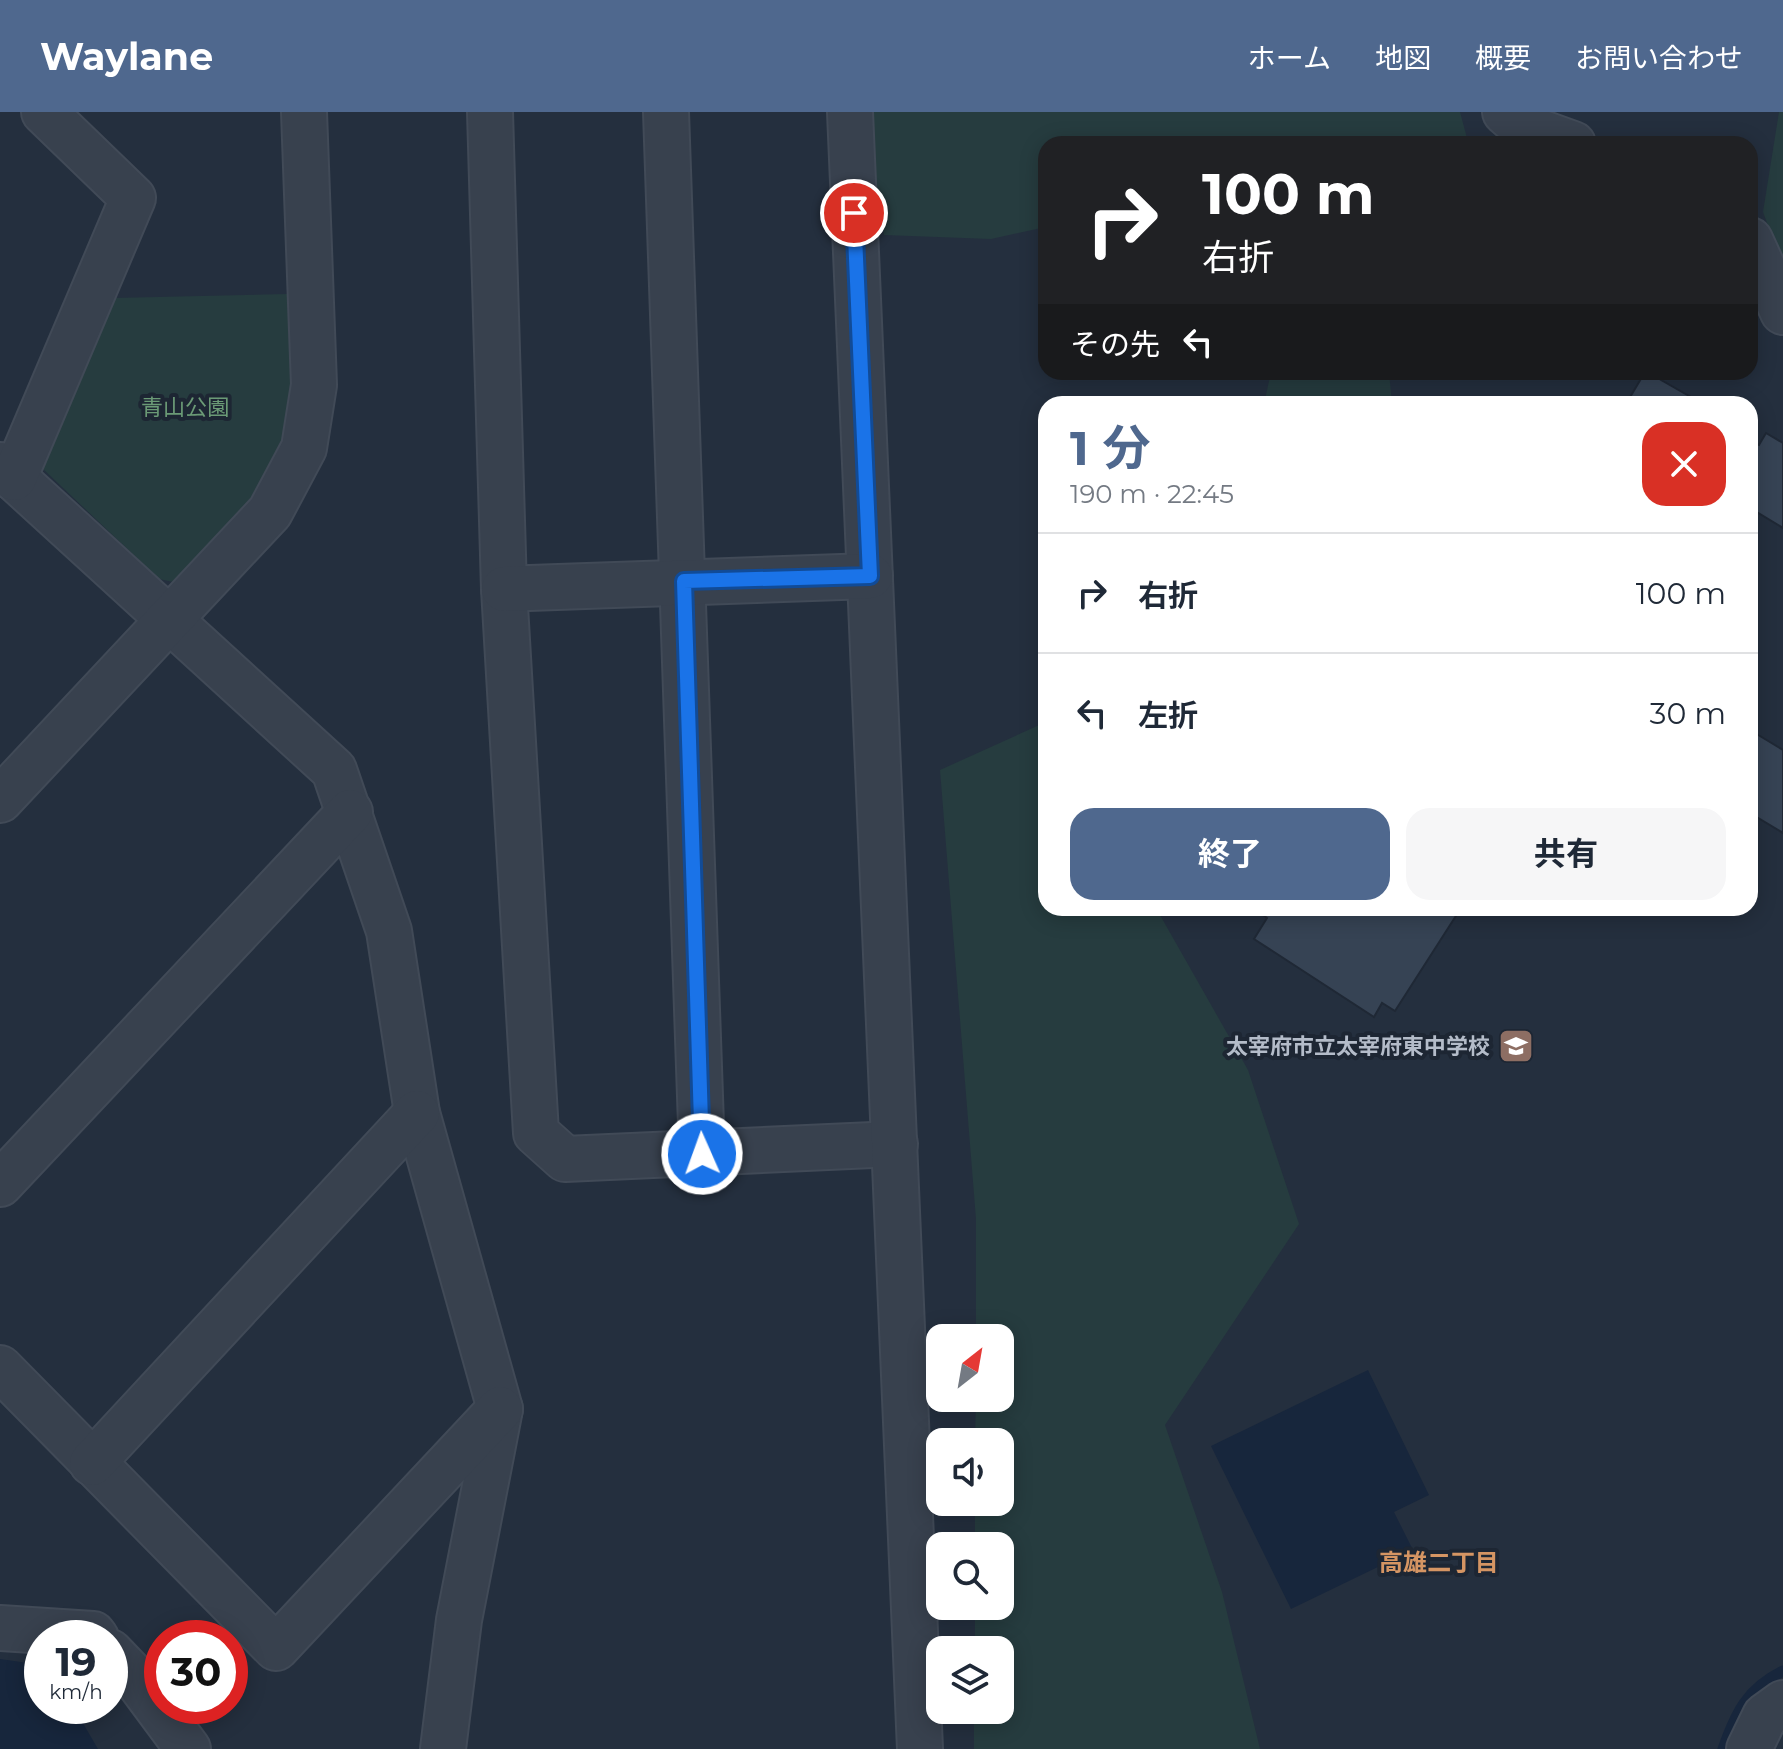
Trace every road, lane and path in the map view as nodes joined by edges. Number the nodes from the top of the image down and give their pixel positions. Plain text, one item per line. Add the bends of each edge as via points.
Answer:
1 (44, 112) edge
2 (304, 112) edge
3 (490, 112) edge
4 (666, 112) edge
5 (850, 112) edge
6 (1505, 112) edge
7 (1551, 136) edge
8 (1758, 257) edge
9 (1783, 312) edge
10 (7, 472) edge
11 (870, 576) junction
12 (684, 581) junction
13 (504, 589) junction
14 (168, 620) junction
15 (0, 800) edge
16 (350, 812) junction
17 (417, 1113) junction
18 (895, 1144) junction
19 (702, 1154) junction
20 (0, 1184) edge
21 (0, 1368) edge
22 (500, 1409) junction
23 (92, 1463) junction
24 (0, 1628) edge
25 (24, 1630) edge
26 (128, 1671) edge
27 (1783, 1703) edge
28 (188, 1749) edge
29 (443, 1749) edge
30 (920, 1749) edge
31 (1749, 1749) edge

1 - 10 street via 133,198
2 - 14 street via 314,385 304,448 270,512
3 - 13 street
4 - 12 street
5 - 11 street
6 - 7 street via 1520,125
8 - 9 street
10 - 14 street
11 - 12 street
11 - 18 street
12 - 13 street
12 - 19 street
13 - 19 street via 536,1133 565,1159
14 - 15 street
14 - 16 street via 334,770
16 - 17 street via 389,931
16 - 20 street
17 - 22 street
17 - 23 street
18 - 19 street
18 - 30 street
21 - 23 street
22 - 23 street via 276,1648
22 - 29 street via 459,1620
24 - 25 street
26 - 28 street
27 - 31 street via 1765,1716

